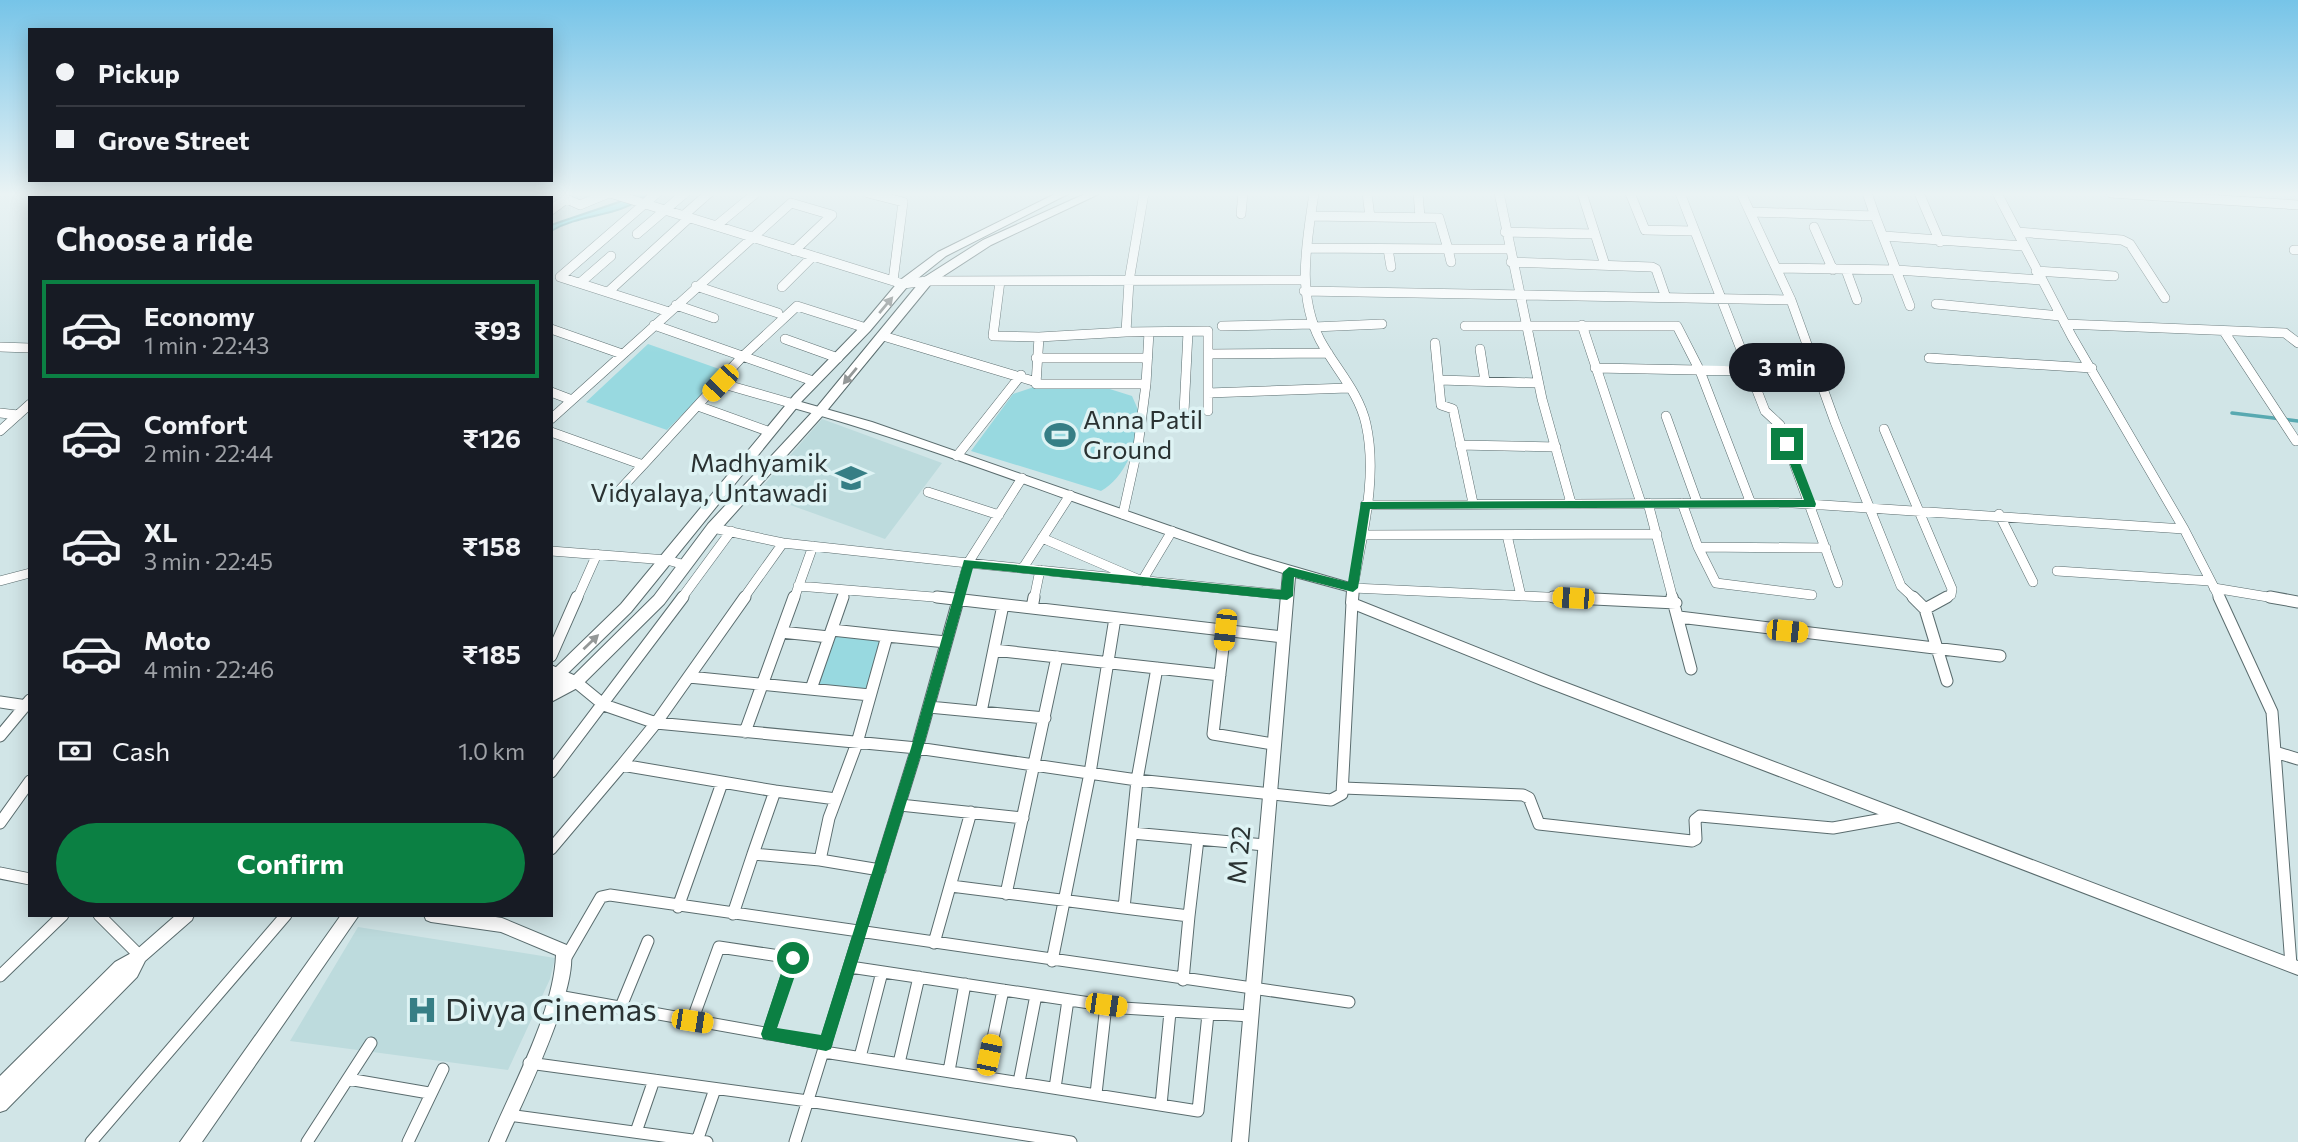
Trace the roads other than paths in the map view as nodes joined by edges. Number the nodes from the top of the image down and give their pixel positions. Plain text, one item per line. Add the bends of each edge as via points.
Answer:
1 (592, 246) edge
2 (656, 246) edge
3 (740, 246) edge
4 (779, 246) edge
5 (799, 246) edge
6 (899, 246) edge
7 (958, 246) edge
8 (982, 246) edge
9 (1135, 246) edge
10 (1599, 246) edge
11 (1701, 246) edge
12 (1767, 246) edge
13 (1823, 246) edge
14 (1888, 246) edge
15 (2023, 246) edge
16 (2130, 246) edge
17 (1308, 248) joint
18 (1388, 248) junction
19 (1448, 249) junction
20 (1508, 249) joint
21 (794, 251) junction
22 (611, 256) dead end
23 (813, 256) junction
24 (1451, 262) dead end
25 (1511, 262) junction
26 (1605, 265) junction
27 (1391, 267) dead end
28 (1777, 268) junction
29 (1833, 270) junction
30 (1846, 270) junction
31 (1897, 270) junction
32 (2038, 275) junction
33 (2114, 276) dead end
34 (1304, 280) junction
35 (927, 281) junction
36 (1000, 281) junction
37 (1129, 281) junction
38 (580, 283) junction
39 (898, 283) junction
40 (696, 286) junction
41 (782, 286) dead end
42 (1304, 291) junction
43 (608, 292) junction
44 (1518, 294) junction
45 (1665, 295) junction
46 (1721, 298) junction
47 (2165, 298) dead end
48 (1791, 300) junction
49 (1857, 300) dead end
50 (1936, 304) dead end
51 (1910, 306) dead end
52 (672, 308) junction
53 (778, 313) dead end
54 (714, 318) dead end
55 (2063, 320) junction
56 (1382, 324) dead end
57 (654, 325) junction
58 (1525, 325) junction
59 (1222, 326) dead end
60 (1313, 326) junction
61 (1465, 326) dead end
62 (1582, 326) junction
63 (866, 328) junction
64 (553, 329) edge
65 (1126, 332) junction
66 (1149, 332) junction
67 (1188, 332) junction
68 (2225, 333) junction
69 (883, 336) junction
70 (1039, 337) junction
71 (785, 339) dead end
72 (1436, 343) dead end
73 (2298, 343) edge
74 (0, 346) edge
75 (28, 348) edge
76 (1480, 349) dead end
77 (1328, 353) junction
78 (1208, 354) junction
79 (622, 355) junction
80 (741, 358) junction
81 (838, 358) junction
82 (1036, 358) junction
83 (1147, 358) junction
84 (1929, 358) dead end
85 (1595, 368) junction
86 (2092, 368) junction
87 (1700, 371) junction
88 (1749, 371) junction
89 (1021, 374) junction
90 (1440, 380) junction
91 (813, 381) junction
92 (1033, 381) junction
93 (1485, 382) junction
94 (720, 383) junction
95 (1538, 383) junction
96 (1146, 384) junction
97 (1348, 388) junction
98 (553, 393) edge
99 (1208, 393) junction
100 (572, 400) junction
101 (794, 404) junction
102 (28, 406) edge
103 (698, 406) junction
104 (821, 410) junction
105 (1208, 411) dead end
106 (1184, 412) dead end
107 (0, 414) edge
108 (18, 415) junction
109 (1667, 416) dead end
110 (553, 417) edge
111 (1884, 429) dead end
112 (0, 431) edge
113 (770, 432) junction
114 (553, 433) edge
115 (2296, 441) dead end
116 (1460, 445) junction
117 (1556, 447) junction
118 (957, 456) junction
119 (643, 466) junction
120 (1022, 478) junction
121 (928, 492) dead end
122 (615, 495) dead end
123 (1070, 495) junction
124 (1697, 502) junction
125 (1750, 502) junction
126 (1473, 503) junction
127 (1571, 503) junction
128 (1644, 503) junction
129 (1682, 503) junction
130 (1811, 504) junction
131 (1365, 505) junction
132 (1869, 507) junction
133 (1919, 510) junction
134 (1123, 514) junction
135 (1999, 514) junction
136 (999, 515) junction
137 (713, 528) junction
138 (2184, 529) junction
139 (731, 531) junction
140 (1172, 531) junction
141 (1657, 534) junction
142 (1361, 535) junction
143 (1507, 535) junction
144 (1042, 538) junction
145 (783, 543) junction
146 (813, 546) junction
147 (1698, 547) junction
148 (1826, 548) junction
149 (553, 551) edge
150 (597, 554) junction
151 (667, 560) junction
152 (968, 563) junction
153 (685, 565) junction
154 (1023, 568) junction
155 (1040, 570) junction
156 (2057, 571) dead end
157 (1289, 572) junction
158 (28, 574) edge
159 (1142, 580) junction
160 (0, 581) edge
161 (2033, 582) dead end
162 (1838, 583) dead end
163 (2212, 585) junction
164 (798, 586) junction
165 (1353, 588) junction
166 (845, 591) junction
167 (1812, 595) dead end
168 (1287, 596) junction
169 (1521, 596) junction
170 (958, 599) junction
171 (2298, 602) edge
172 (1352, 603) junction
173 (1676, 603) junction
174 (1003, 605) junction
175 (1032, 608) junction
176 (1925, 610) junction
177 (1679, 617) junction
178 (1115, 618) junction
179 (1225, 630) junction
180 (781, 632) junction
181 (831, 634) junction
182 (887, 636) junction
183 (1283, 637) junction
184 (946, 642) junction
185 (1937, 647) junction
186 (994, 650) junction
187 (553, 652) edge
188 (2000, 656) dead end
189 (1057, 657) junction
190 (1107, 662) junction
191 (1157, 668) junction
192 (1691, 669) dead end
193 (554, 673) edge
194 (1220, 675) junction
195 (689, 677) junction
196 (1947, 681) dead end
197 (576, 682) junction
198 (762, 684) junction
199 (811, 689) junction
200 (553, 695) edge
201 (870, 695) junction
202 (0, 702) edge
203 (28, 704) edge
204 (604, 705) junction
205 (929, 707) junction
206 (981, 712) junction
207 (1045, 718) junction
208 (656, 723) junction
209 (745, 732) junction
210 (0, 736) edge
211 (857, 743) junction
212 (1273, 744) junction
213 (917, 748) junction
214 (2275, 752) junction
215 (2298, 759) edge
216 (622, 765) junction
217 (1035, 765) junction
218 (553, 769) edge
219 (1090, 773) junction
220 (1137, 780) junction
221 (28, 783) edge
222 (722, 783) junction
223 (1343, 788) junction
224 (775, 791) junction
225 (1268, 794) junction
226 (836, 799) junction
227 (900, 805) junction
228 (971, 813) junction
229 (1900, 817) junction
230 (1023, 818) junction
231 (0, 823) edge
232 (1132, 833) junction
233 (1198, 839) junction
234 (1265, 845) junction
235 (553, 847) edge
236 (753, 854) junction
237 (820, 860) junction
238 (880, 870) junction
239 (0, 873) edge
240 (28, 879) edge
241 (951, 886) junction
242 (1006, 894) junction
243 (1063, 903) junction
244 (677, 907) junction
245 (1124, 908) junction
246 (733, 914) junction
247 (1189, 916) junction
248 (62, 917) edge
249 (101, 917) edge
250 (185, 917) edge
251 (283, 917) edge
252 (350, 917) edge
253 (461, 917) edge
254 (505, 920) edge
255 (859, 930) junction
256 (648, 941) dead end
257 (934, 943) junction
258 (140, 956) junction
259 (565, 959) junction
260 (1052, 961) junction
261 (850, 967) junction
262 (2294, 967) edge
263 (882, 972) junction
264 (0, 976) edge
265 (919, 977) junction
266 (1183, 980) junction
267 (965, 984) junction
268 (1003, 990) junction
269 (1252, 991) junction
270 (1036, 995) junction
271 (558, 996) junction
272 (1068, 1000) junction
273 (1349, 1002) dead end
274 (1106, 1005) junction
275 (620, 1009) junction
276 (1170, 1012) junction
277 (1208, 1014) junction
278 (1250, 1016) junction
279 (692, 1021) junction
280 (768, 1034) junction
281 (371, 1043) dead end
282 (825, 1048) junction
283 (860, 1057) junction
284 (529, 1063) junction
285 (899, 1063) junction
286 (443, 1069) dead end
287 (949, 1071) junction
288 (985, 1077) junction
289 (348, 1079) junction
290 (654, 1080) junction
291 (1019, 1082) junction
292 (0, 1088) edge
293 (1055, 1088) junction
294 (715, 1089) junction
295 (429, 1093) junction
296 (1096, 1094) junction
297 (808, 1101) junction
298 (0, 1104) edge
299 (1161, 1105) junction
300 (508, 1115) junction
301 (636, 1132) junction
302 (193, 1140) edge
303 (702, 1141) edge
304 (91, 1142) edge
305 (307, 1142) edge
306 (408, 1142) edge
307 (497, 1142) edge
308 (795, 1142) edge
309 (1071, 1142) edge
310 (1240, 1142) edge

1 - 38 street via 561,273 560,277
2 - 43 street
3 - 40 street
4 - 21 street
5 - 21 street
6 - 39 street
7 - 39 main road
8 - 35 main road
9 - 37 street
10 - 26 street
11 - 46 street
12 - 28 street
13 - 29 street
14 - 31 street
15 - 32 street
16 - 47 street
17 - 18 street
17 - 34 street
18 - 19 street
18 - 27 street
19 - 20 street
19 - 24 street
20 - 25 street
21 - 23 street
22 - 38 street
23 - 39 street
23 - 41 street
25 - 26 street
25 - 44 street
26 - 45 street via 1654,267
28 - 29 street
28 - 48 street
29 - 30 street
30 - 31 street
30 - 49 street
31 - 32 street
31 - 51 street
32 - 33 street
32 - 55 street
34 - 37 street
34 - 42 street
35 - 36 street
35 - 39 street
35 - 69 main road
36 - 37 street
36 - 70 street via 993,336
37 - 65 street
38 - 43 street
63 -> 39 main road
40 - 52 street
40 - 53 street
42 - 44 street
42 - 60 street
43 - 52 street
44 - 45 street
44 - 58 street
45 - 46 street
46 - 48 street
46 - 88 street
48 - 132 street
50 - 55 street
52 - 54 street
52 - 57 street
55 - 68 street
55 - 86 street
56 - 60 street
57 - 79 street
57 - 80 street
58 - 61 street
58 - 62 street
58 - 95 street
59 - 60 street
60 - 77 street
62 - 85 street
62 - 87 street via 1677,326
63 - 80 street via 797,306
63 - 81 main road
64 - 79 street
65 - 66 street
65 - 70 street
66 - 67 street
66 - 83 street
67 - 78 street via 1208,331
67 - 106 street
68 - 73 street via 2285,333
68 - 115 street
69 - 89 street
69 -> 104 main road
70 - 82 street
71 - 81 street
72 - 90 street
74 - 75 street
76 - 93 street
77 - 78 street
77 - 97 street
78 - 99 street
79 - 100 street
80 - 91 street
80 - 94 street
81 - 91 main road
82 - 83 street
82 - 92 street
83 - 96 street
84 - 86 street
85 - 87 street
85 - 128 street
86 - 138 street
87 - 88 street
87 - 125 street
88 - 130 street via 1765,411 1780,425
89 - 92 street
89 - 118 street
90 - 93 street
90 - 116 street via 1441,405 1453,409
91 - 101 main road
92 - 96 street
93 - 95 street
94 - 101 street
94 - 103 street
95 - 117 street
96 - 134 street
97 - 99 street
97 - 131 street via 1366,422
98 - 100 street
99 - 105 street
100 - 110 street
101 - 104 street
101 - 113 main road
102 - 108 street
103 - 113 street
103 - 119 street
104 - 118 street
104 - 137 main road
107 - 108 street
108 - 112 street
109 - 124 street
111 - 133 street
113 - 151 main road
114 - 119 street
116 - 117 street
116 - 126 street
117 - 127 street
118 - 120 street
119 - 122 street
120 - 123 street
120 - 136 street
121 - 136 street
123 - 134 street
123 - 144 street
124 - 125 street
124 - 129 street
125 - 130 street
126 - 127 street
126 - 131 street
127 - 128 street
128 - 129 street
128 - 141 street
129 - 147 street
130 - 132 street
130 - 148 street
131 - 142 street
132 - 133 street
132 - 176 street via 1901,586
133 - 135 street
133 - 176 street via 1952,589
134 - 140 street
135 - 138 street
135 - 161 street
136 - 152 street
137 - 139 street
137 - 153 main road
138 - 163 street
139 - 145 street
139 - 204 street
140 - 157 street
140 - 159 street
141 - 143 street
141 - 173 street
142 - 143 street
142 - 165 street
143 - 169 street
144 - 154 street
144 - 159 street
145 - 146 street
145 - 195 street
146 - 152 street
146 - 164 street
147 - 148 street
147 - 167 street via 1716,583
148 - 162 street
149 - 150 street
150 - 151 street
150 - 187 street
151 - 153 street
193 -> 151 main road via 626,608
152 - 154 street
152 - 170 street
153 - 197 main road via 659,600
154 - 155 street
155 - 159 street
155 - 175 street
156 - 163 street
157 - 165 street
157 - 168 street, M 22
158 - 160 street
159 - 168 street
163 - 171 street
163 - 214 street via 2272,712
164 - 166 street
164 - 180 street
165 - 169 street
165 - 172 street
166 - 170 street
166 - 181 street
168 - 183 street, M 22
169 - 173 street
170 - 174 street
170 - 184 street
172 - 223 street
172 - 229 street
173 - 177 street
174 - 175 street
174 - 186 street
175 - 178 street
176 - 185 street
177 - 185 street
177 - 192 street
178 - 179 street
178 - 190 street
179 - 183 street
179 - 194 street
180 - 181 street
180 - 198 street
181 - 182 street
181 - 199 street
182 - 184 street
182 - 201 street
183 - 212 street, M 22
184 - 205 street
185 - 188 street
185 - 196 street
186 - 189 street
186 - 206 street
189 - 190 street
189 - 207 street
190 - 191 street
190 - 219 street
191 - 194 street
191 - 220 street
193 - 197 street
194 - 212 street via 1213,734
195 - 198 street
195 - 208 street
197 - 200 main road
197 - 204 street
198 - 199 street
198 - 209 street
199 - 201 street
201 - 211 street
202 - 203 street
203 - 210 street
204 - 208 street
204 - 218 street
205 - 206 street
205 - 213 street
206 - 207 street
207 - 217 street
208 - 209 street
208 - 216 street
209 - 211 street
211 - 213 street
211 - 226 street
212 - 225 street, M 22
213 - 217 street
213 - 227 street
214 - 215 street
214 - 262 street
216 - 222 street
216 - 235 street
217 - 219 street
217 - 230 street
219 - 220 street
219 - 243 street
220 - 225 street
220 - 232 street
221 - 231 street
222 - 224 street
222 - 244 street
223 - 225 street via 1342,794 1331,800
223 - 229 street via 1523,795 1529,798 1539,824 1692,841 1696,839 1695,820 1700,816 1833,828
224 - 226 street
224 - 236 street
225 - 234 street, M 22
226 - 237 street
227 - 228 street
227 - 238 street
228 - 230 street
228 - 241 street
229 - 262 street
230 - 242 street
232 - 233 street
232 - 245 street
233 - 234 street
233 - 247 street
234 - 269 street, M 22
236 - 237 street
236 - 246 street
237 - 238 street
238 - 255 street
239 - 240 street
241 - 242 street
241 - 257 street
242 - 243 street
243 - 245 street
243 - 260 street
244 - 246 street
244 - 259 street via 605,895
245 - 247 street
246 - 255 street
247 - 266 street
248 - 264 street
249 - 258 street
250 - 258 street
251 - 304 street
252 - 302 main road
253 - 254 street
254 - 259 street via 560,947
255 - 257 street
255 - 261 street
256 - 275 street
257 - 260 street
258 - 292 street via 120,967
258 - 298 street via 132,972
259 - 271 street
260 - 266 street
261 - 263 street
261 - 282 street
263 - 265 street
263 - 283 street
265 - 267 street
265 - 285 street
266 - 269 street
267 - 268 street
267 - 287 street
268 - 270 street
268 - 288 street
269 - 273 street
269 - 278 street, M 22
270 - 272 street
270 - 291 street
271 - 275 street
271 - 284 street
272 - 274 street
272 - 293 street
274 - 276 street
274 - 296 street
275 - 279 street
276 - 277 street
276 - 299 street
277 - 278 street
277 - 299 street via 1198,1111
278 - 310 street, M 22
279 - 280 street
279 - 280 street via 719,947 793,958
280 - 282 street
281 - 289 street
282 - 283 street
282 - 297 street
283 - 285 street
284 - 290 street
284 - 300 street
285 - 287 street
286 - 295 street
287 - 288 street
288 - 291 street
289 - 295 street
289 - 305 street
290 - 294 street
290 - 301 street
291 - 293 street
293 - 296 street
294 - 297 street
294 - 303 street
295 - 306 street
296 - 299 street
297 - 308 street
297 - 309 street
300 - 301 street
300 - 307 street
301 - 303 street

